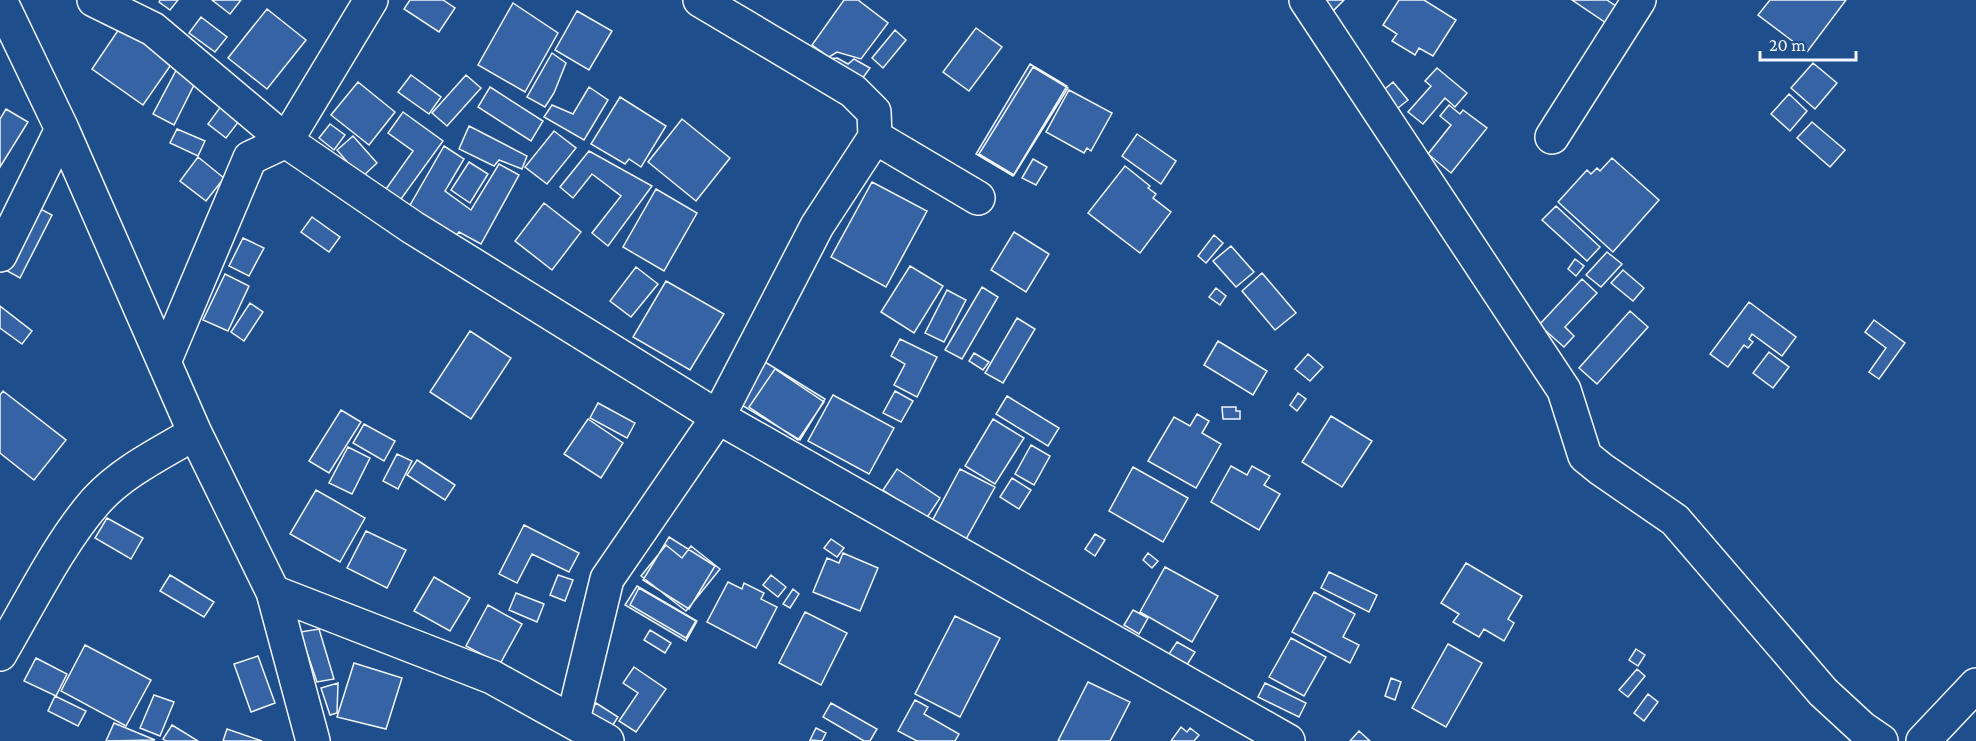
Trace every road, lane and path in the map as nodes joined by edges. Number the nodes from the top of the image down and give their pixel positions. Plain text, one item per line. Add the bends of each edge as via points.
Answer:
1 (0, 0) edge
2 (94, 0) edge
3 (371, 0) edge
4 (700, 0) edge
5 (1306, 0) edge
6 (1640, 0) edge
7 (62, 129) junction
8 (875, 137) junction
9 (1552, 138) dead end
10 (286, 141) junction
11 (978, 198) dead end
12 (0, 255) edge
13 (164, 362) junction
14 (718, 417) junction
15 (195, 433) junction
16 (273, 592) junction
17 (0, 654) edge
18 (1976, 686) edge
19 (573, 720) junction
20 (313, 741) edge
21 (607, 741) edge
22 (1288, 741) edge
23 (1881, 741) edge
24 (1923, 741) edge

1 - 7 street
2 - 10 street via 153,29
3 - 10 street
4 - 8 street via 854,92 874,112
5 - 23 street via 1564,390 1586,456 1675,520 1822,693
6 - 9 street
7 - 12 street
7 - 13 street
8 - 11 street
8 - 14 street via 817,226
10 - 13 street via 250,158
10 - 14 street via 412,227
13 - 15 street
14 - 19 street via 608,579
14 - 22 street
15 - 16 street
15 - 17 street via 127,474 97,500 69,537
16 - 19 street via 492,677
16 - 20 street
18 - 24 street
19 - 21 street

